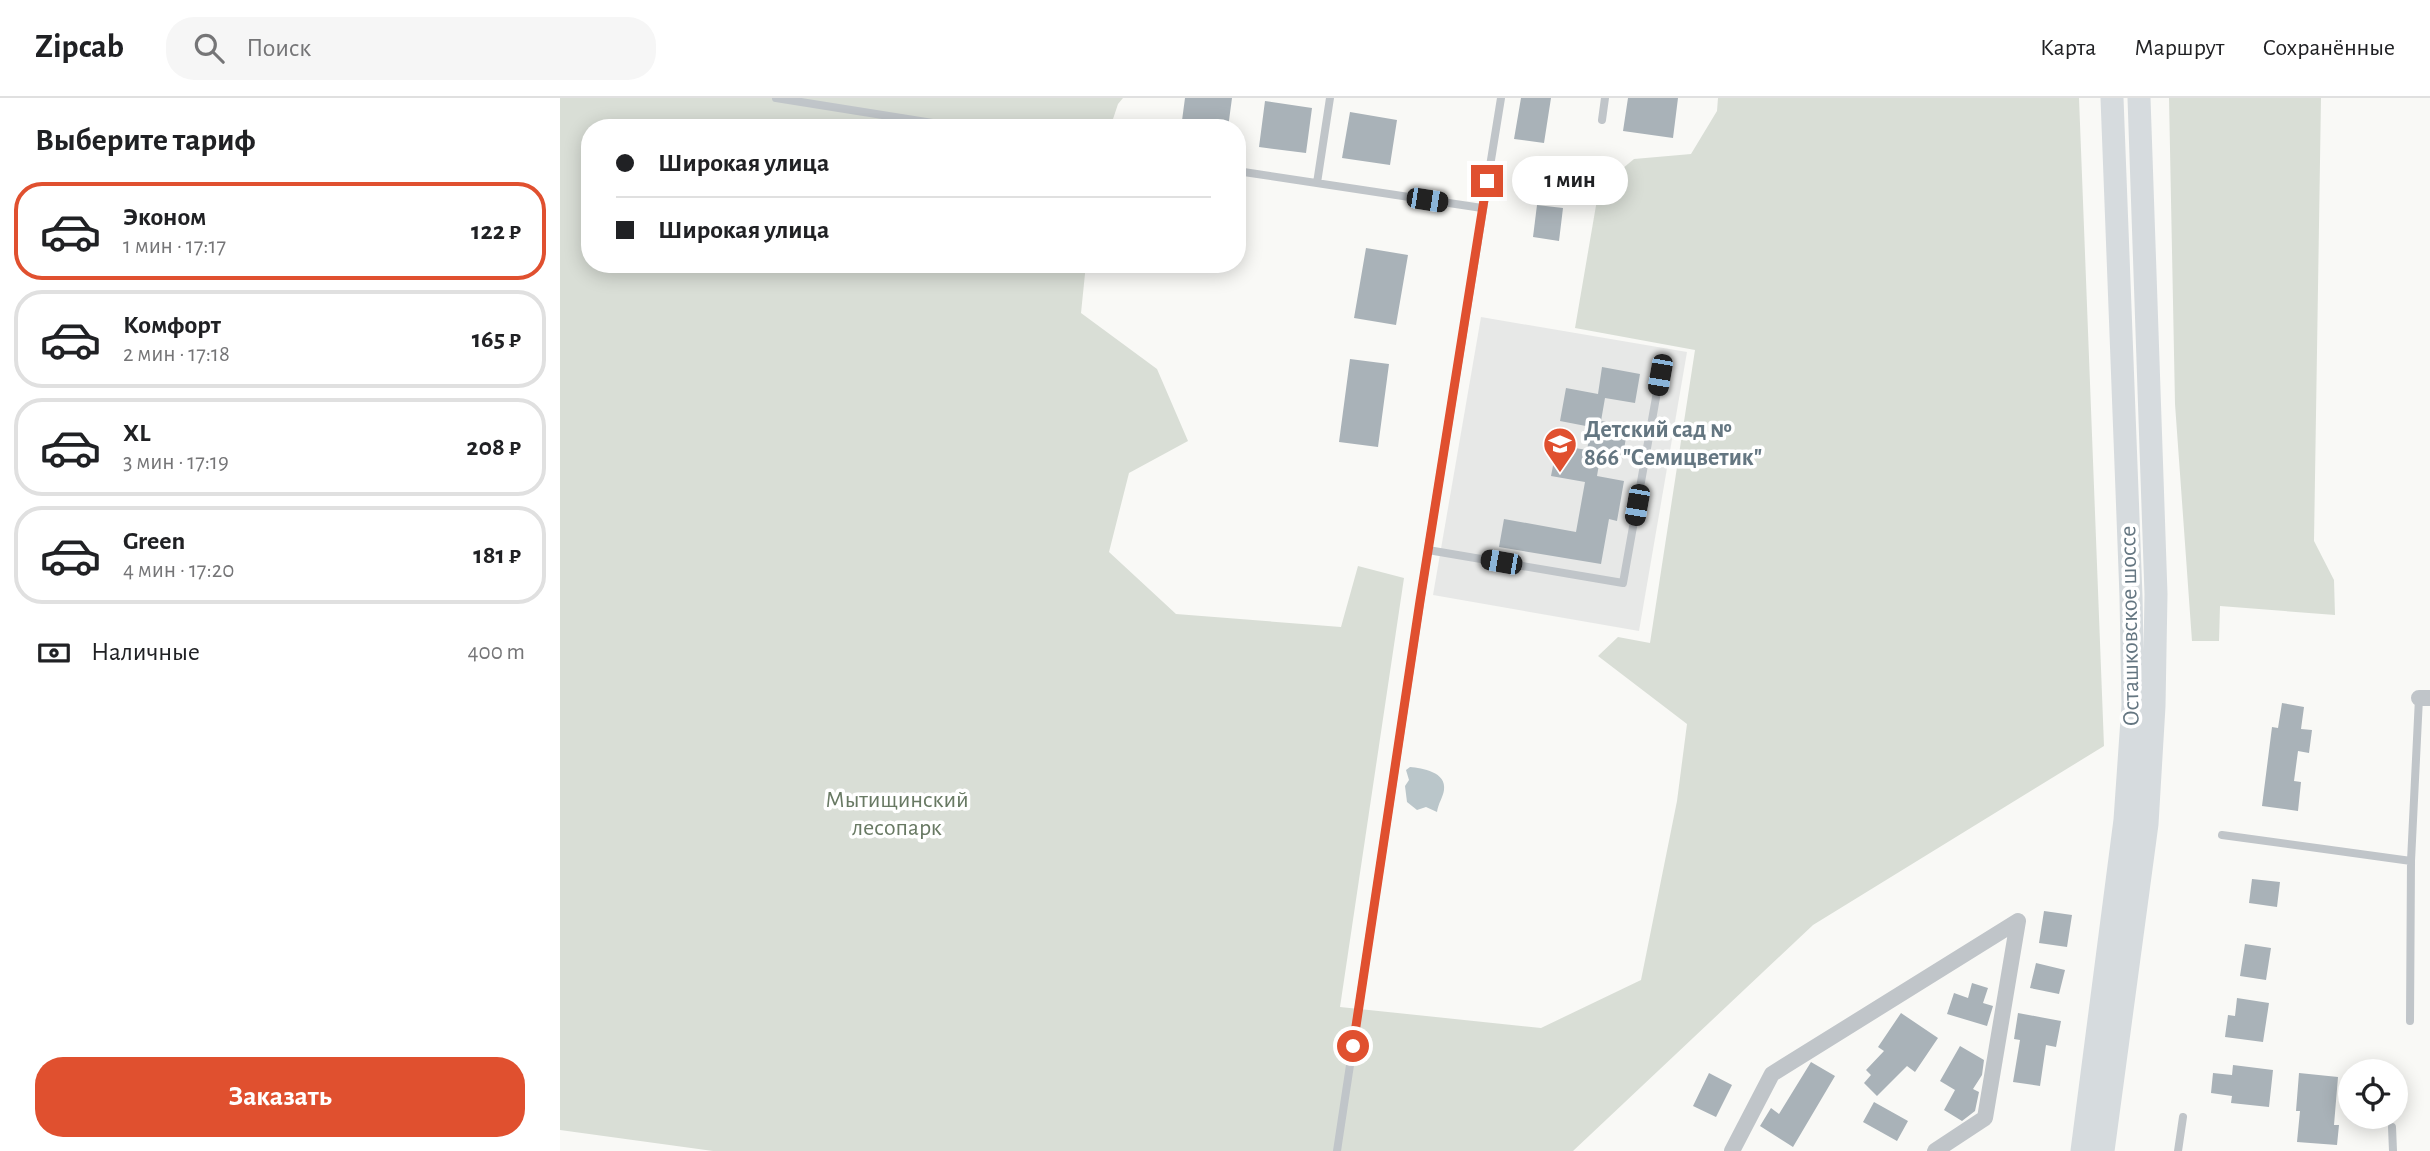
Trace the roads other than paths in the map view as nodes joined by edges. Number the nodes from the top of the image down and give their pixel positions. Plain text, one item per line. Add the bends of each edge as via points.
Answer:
1 (776, 98) edge
2 (1331, 98) edge
3 (1501, 98) edge
4 (1605, 98) edge
5 (2112, 98) edge
6 (2139, 98) edge
7 (908, 119) edge
8 (1602, 120) dead end
9 (1246, 172) edge
10 (1317, 183) junction
11 (1482, 208) junction
12 (1660, 375) dead end
13 (1428, 550) junction
14 (2425, 698) edge
15 (2222, 835) dead end
16 (2411, 861) junction
17 (2410, 1021) dead end
18 (2183, 1117) dead end
19 (2392, 1129) edge
20 (1337, 1151) edge
21 (1732, 1151) edge
22 (1935, 1151) edge
23 (2082, 1151) edge
24 (2103, 1151) edge
25 (2178, 1151) edge
26 (2393, 1151) edge

1 - 7 lane
2 - 10 lane
3 - 11 lane
4 - 8 lane
5 - 23 main road, Осташковское шоссе via 2133,705 2125,820
6 - 24 main road, Осташковское шоссе via 2156,594 2154,706 2147,824
9 - 10 lane
10 - 11 lane
11 - 13 lane
12 - 13 lane via 1623,583
13 - 20 lane
14 - 16 lane
15 - 16 lane
16 - 17 lane
18 - 25 lane
19 - 26 lane
21 - 22 street via 1772,1074 2018,920 1985,1118

